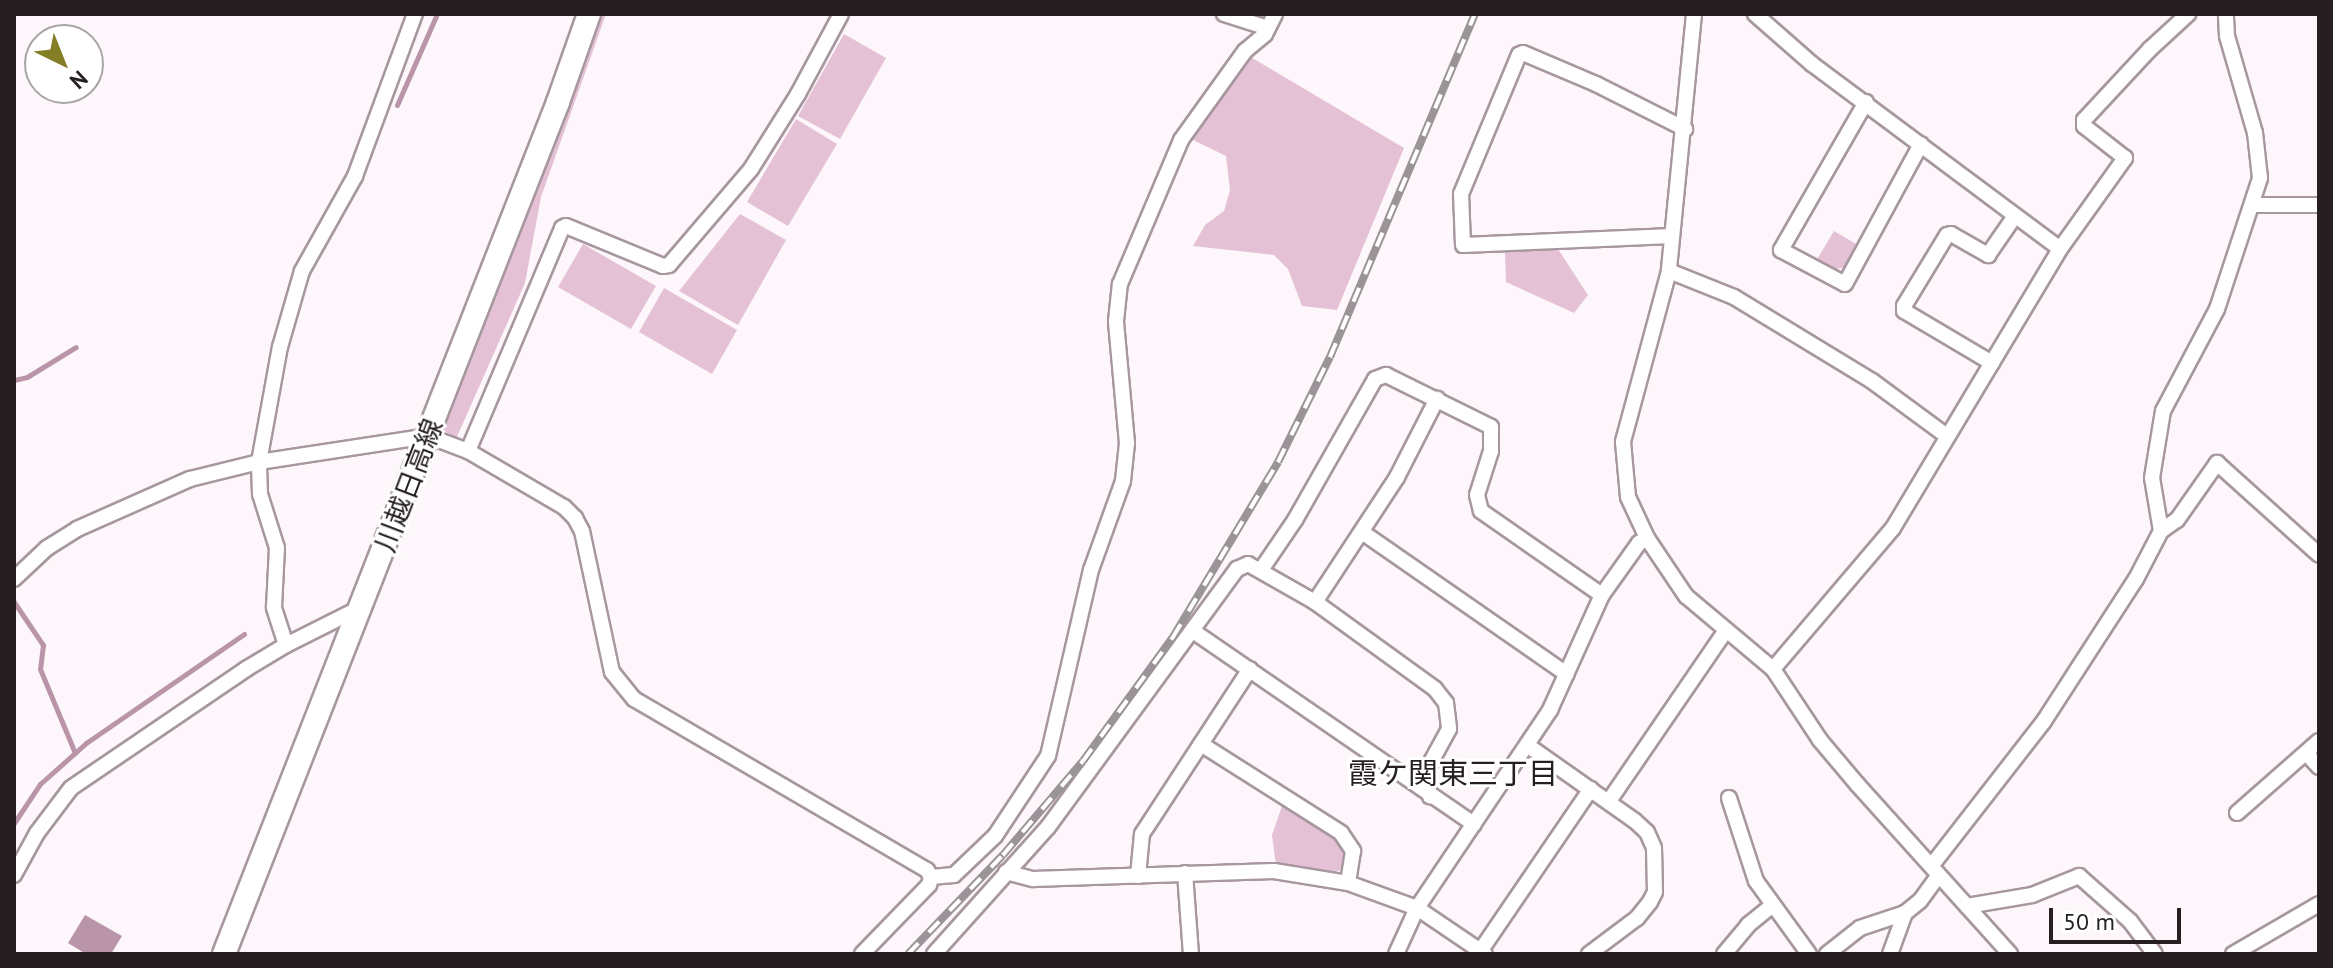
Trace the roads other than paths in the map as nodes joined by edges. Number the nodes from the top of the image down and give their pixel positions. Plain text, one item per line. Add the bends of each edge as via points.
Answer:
1 (415, 14) edge
2 (589, 14) edge
3 (841, 14) edge
4 (1224, 14) edge
5 (1275, 14) edge
6 (1755, 14) edge
7 (2188, 14) edge
8 (2226, 14) edge
9 (1697, 16) edge
10 (1268, 28) junction
11 (1866, 102) junction
12 (1685, 129) junction
13 (1921, 144) junction
14 (2252, 205) junction
15 (2319, 205) edge
16 (2015, 216) junction
17 (1672, 236) junction
18 (2060, 249) junction
19 (1669, 271) junction
20 (1992, 363) junction
21 (1437, 399) junction
22 (428, 436) junction
23 (1947, 436) junction
24 (468, 451) junction
25 (259, 462) junction
26 (2161, 531) junction
27 (1362, 532) junction
28 (1647, 538) junction
29 (2318, 552) edge
30 (1261, 570) junction
31 (14, 579) edge
32 (1602, 595) junction
33 (1315, 602) junction
34 (361, 608) junction
35 (1726, 630) junction
36 (1193, 631) junction
37 (286, 645) junction
38 (1250, 669) junction
39 (1773, 669) junction
40 (1566, 674) junction
41 (2319, 741) edge
42 (1201, 744) junction
43 (1527, 745) junction
44 (2306, 753) junction
45 (2319, 767) edge
46 (1591, 789) junction
47 (1430, 796) junction
48 (1729, 798) dead end
49 (1609, 801) junction
50 (2237, 813) dead end
51 (1474, 824) junction
52 (1935, 870) junction
53 (1006, 872) junction
54 (1185, 873) junction
55 (14, 875) edge
56 (1138, 876) junction
57 (931, 877) junction
58 (1348, 883) junction
59 (2319, 904) edge
60 (1773, 905) junction
61 (1967, 906) junction
62 (1417, 908) junction
63 (1905, 913) junction
64 (1483, 952) edge
65 (1893, 953) edge
66 (224, 954) edge
67 (862, 954) edge
68 (934, 954) edge
69 (1191, 954) edge
70 (1396, 954) edge
71 (1589, 954) edge
72 (1724, 954) edge
73 (1809, 954) edge
74 (1827, 954) edge
75 (2010, 954) edge
76 (2155, 954) edge
77 (2233, 954) edge

1 - 25 street via 355,176 298,283
2 - 22 main road, 川越日高線
3 - 24 street via 751,169 669,265 562,228
4 - 10 street
5 - 10 street
6 - 11 street
7 - 18 street via 2084,120 2084,126 2125,158
8 - 14 street via 2259,158
9 - 12 street
10 - 57 street via 1245,51 1181,140 1120,284 1116,321 1127,443 1123,481 1091,570 1048,756 995,836 954,875
11 - 13 street
11 - 13 street via 1781,250 1845,284
12 - 17 street
12 - 17 street via 1523,53 1461,194 1463,245
13 - 16 street
14 - 15 street
14 - 26 street via 2217,309 2161,418 2152,478
16 - 18 street
16 - 20 street via 1988,255 1947,235 1904,306 1904,311
17 - 19 street
18 - 20 street
19 - 23 street via 1734,297 1872,381
19 - 28 street via 1623,442 1628,497
20 - 23 street
21 - 27 street
21 - 30 street via 1386,375 1375,379
21 - 32 street via 1491,427 1491,451 1477,495 1481,511
22 - 24 street
22 - 25 street
22 - 34 main road, 川越日高線
23 - 39 street via 1893,528
24 - 57 street via 575,518 612,672 634,699
25 - 31 street via 190,479 107,514 47,548
25 - 37 street via 260,494 277,548 274,607
26 - 29 street via 2177,520 2220,462
26 - 52 street via 2044,721
27 - 33 street
27 - 40 street
28 - 32 street
28 - 35 street via 1686,596
30 - 33 street
30 - 36 street via 1248,564 1237,569
32 - 40 street
33 - 47 street via 1435,689 1446,703 1449,729 1425,773
34 - 37 street
34 - 66 main road, 川越日高線
35 - 39 street
35 - 49 street
36 - 38 street
36 - 53 street via 1095,766
37 - 55 street via 71,788
38 - 42 street
38 - 47 street
39 - 52 street via 1820,740
40 - 43 street
41 - 44 street
42 - 56 street via 1142,834
42 - 58 street via 1341,833 1353,851
43 - 46 street
43 - 51 street
44 - 45 street
44 - 50 street
46 - 49 street
46 - 64 street
47 - 51 street
48 - 60 street via 1756,881
49 - 71 street via 1647,832 1656,861 1655,892 1637,918
51 - 62 street
52 - 61 street
52 - 63 street via 1920,901
53 - 56 street via 1033,879
53 - 68 street
54 - 56 street
54 - 58 street via 1274,871
54 - 69 street
57 - 67 street
58 - 62 street
59 - 77 street
60 - 72 street
60 - 73 street
61 - 75 street
61 - 76 street via 2032,895 2079,876 2114,905
62 - 64 street
62 - 70 street
63 - 65 street
63 - 74 street via 1860,928

